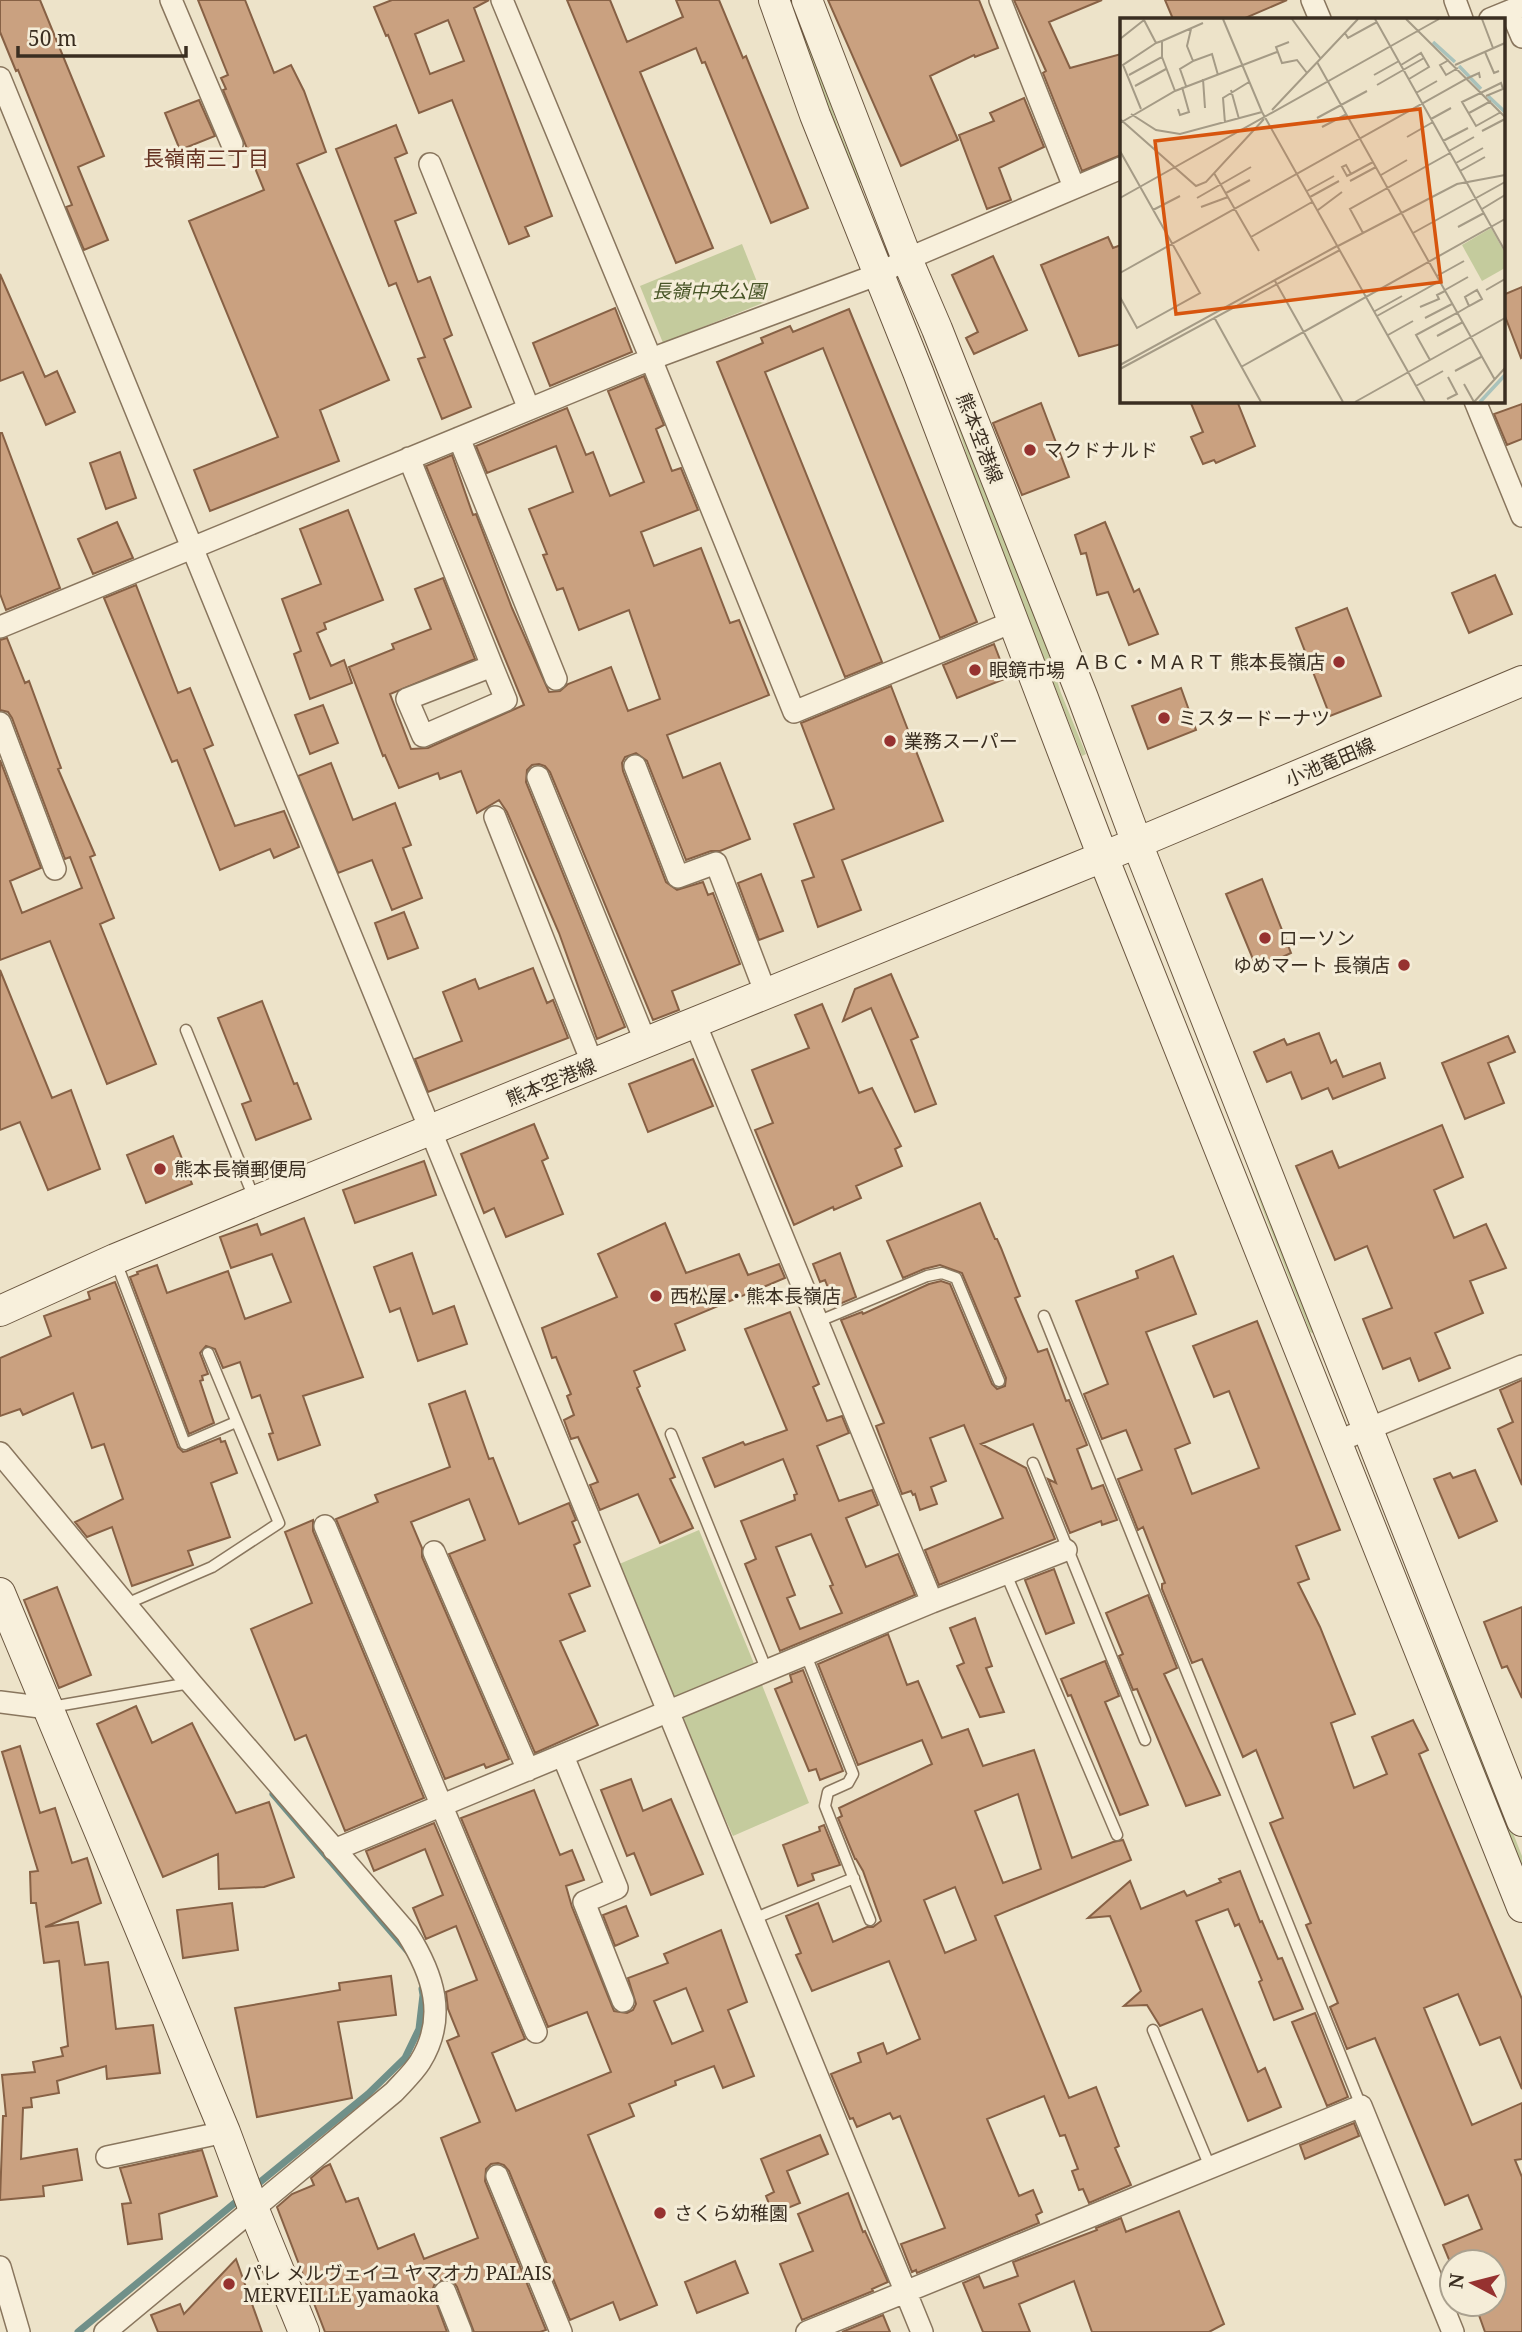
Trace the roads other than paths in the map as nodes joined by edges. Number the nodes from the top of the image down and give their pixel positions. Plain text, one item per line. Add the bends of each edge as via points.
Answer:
1 (171, 0) edge
2 (502, 0) edge
3 (774, 0) edge
4 (807, 0) edge
5 (1000, 0) edge
6 (1312, 0) edge
7 (1455, 0) edge
8 (1517, 8) edge
9 (1320, 18) edge
10 (1462, 18) edge
11 (1492, 18) edge
12 (1522, 37) edge
13 (0, 78) edge
14 (232, 144) dead end
15 (430, 164) dead end
16 (1120, 168) edge
17 (1074, 187) junction
18 (907, 259) junction
19 (879, 274) junction
20 (651, 359) junction
21 (1475, 402) edge
22 (529, 409) junction
23 (459, 438) junction
24 (409, 458) junction
25 (1522, 516) edge
26 (191, 549) junction
27 (1014, 621) junction
28 (0, 627) edge
29 (492, 666) dead end
30 (556, 678) dead end
31 (1522, 681) edge
32 (0, 723) edge
33 (635, 766) dead end
34 (538, 777) dead end
35 (495, 817) dead end
36 (1137, 843) junction
37 (1103, 856) junction
38 (55, 869) dead end
39 (766, 994) junction
40 (695, 1023) junction
41 (186, 1030) dead end
42 (646, 1043) junction
43 (593, 1065) junction
44 (431, 1130) junction
45 (255, 1201) junction
46 (115, 1259) junction
47 (0, 1311) edge
48 (1044, 1316) dead end
49 (817, 1322) junction
50 (208, 1353) dead end
51 (1522, 1366) edge
52 (999, 1381) dead end
53 (236, 1422) junction
54 (1367, 1430) junction
55 (671, 1434) dead end
56 (1336, 1442) junction
57 (0, 1453) edge
58 (1033, 1463) dead end
59 (325, 1526) dead end
60 (1066, 1550) junction
61 (434, 1552) dead end
62 (1006, 1574) junction
63 (0, 1593) edge
64 (932, 1602) junction
65 (126, 1604) junction
66 (806, 1655) junction
67 (767, 1671) junction
68 (191, 1683) junction
69 (0, 1702) edge
70 (48, 1708) junction
71 (668, 1713) junction
72 (1145, 1740) dead end
73 (563, 1756) junction
74 (528, 1770) junction
75 (443, 1806) junction
76 (1522, 1821) edge
77 (1117, 1835) dead end
78 (334, 1850) junction
79 (854, 1878) junction
80 (1522, 1907) edge
81 (753, 1919) junction
82 (870, 1920) dead end
83 (623, 2001) dead end
84 (1153, 2030) dead end
85 (536, 2032) dead end
86 (1361, 2106) junction
87 (225, 2132) junction
88 (107, 2157) dead end
89 (1210, 2167) junction
90 (497, 2176) dead end
91 (254, 2210) junction
92 (0, 2267) edge
93 (906, 2291) junction
94 (445, 2292) dead end
95 (19, 2332) edge
96 (105, 2332) edge
97 (304, 2332) edge
98 (461, 2332) edge
99 (561, 2332) edge
100 (807, 2332) edge
101 (922, 2332) edge
102 (1453, 2332) edge

1 - 14 street
2 - 20 street
3 - 19 main road, 熊本空港線
4 - 18 main road, 熊本空港線
5 - 17 street
6 - 9 street
7 - 10 street
8 - 11 street
8 - 12 street
13 - 26 street
15 - 22 street
16 - 17 street
17 - 18 street
18 - 19 street
18 - 36 main road, 熊本空港線
19 - 20 street
19 - 27 main road, 熊本空港線
20 - 22 street
20 - 27 street via 793,712
21 - 25 street
22 - 23 street
23 - 24 street
23 - 30 street
24 - 26 street
24 - 29 street
26 - 28 street
26 - 44 street
27 - 37 main road, 熊本空港線
31 - 36 main road, 小池竜田線
32 - 38 street
33 - 39 street via 678,877 716,863
34 - 42 street
35 - 43 street
36 - 37 main road, 熊本空港線
36 - 54 main road
37 - 39 main road, 熊本空港線
37 - 56 main road
39 - 40 main road, 熊本空港線
40 - 42 main road, 熊本空港線
40 - 49 street
41 - 45 lane
42 - 43 main road, 熊本空港線
43 - 44 main road, 熊本空港線
44 - 45 main road, 熊本空港線
44 - 71 street
45 - 46 main road, 熊本空港線
46 - 47 main road, 熊本空港線
46 - 53 lane via 185,1444
48 - 86 lane
49 - 52 lane via 942,1273 956,1278
49 - 64 street
50 - 53 lane
51 - 54 street
53 - 65 lane via 279,1523 212,1567
54 - 56 street
54 - 76 main road
55 - 67 lane
56 - 80 main road
57 - 65 street
58 - 60 lane
59 - 75 street
60 - 62 street
60 - 72 lane
61 - 74 street
62 - 64 street
62 - 77 lane
63 - 70 main road
64 - 66 street
65 - 68 street
66 - 67 street
66 - 79 lane via 853,1774 848,1783 828,1792 825,1806
67 - 71 street
68 - 70 lane
68 - 78 street
69 - 70 street
70 - 87 main road
71 - 73 street
71 - 81 street
73 - 74 street
73 - 83 street via 617,1888 584,1902
74 - 75 street
75 - 78 street
75 - 85 street
78 - 91 street via 407,1933 424,1960 434,1992 435,2020 419,2065 394,2092
79 - 81 lane
79 - 82 lane
81 - 93 street
84 - 89 lane
86 - 89 street
86 - 102 street
87 - 88 street
87 - 91 main road
89 - 93 street
90 - 99 street
91 - 96 street
91 - 97 main road
92 - 95 street
93 - 100 street
93 - 101 street
94 - 98 street

